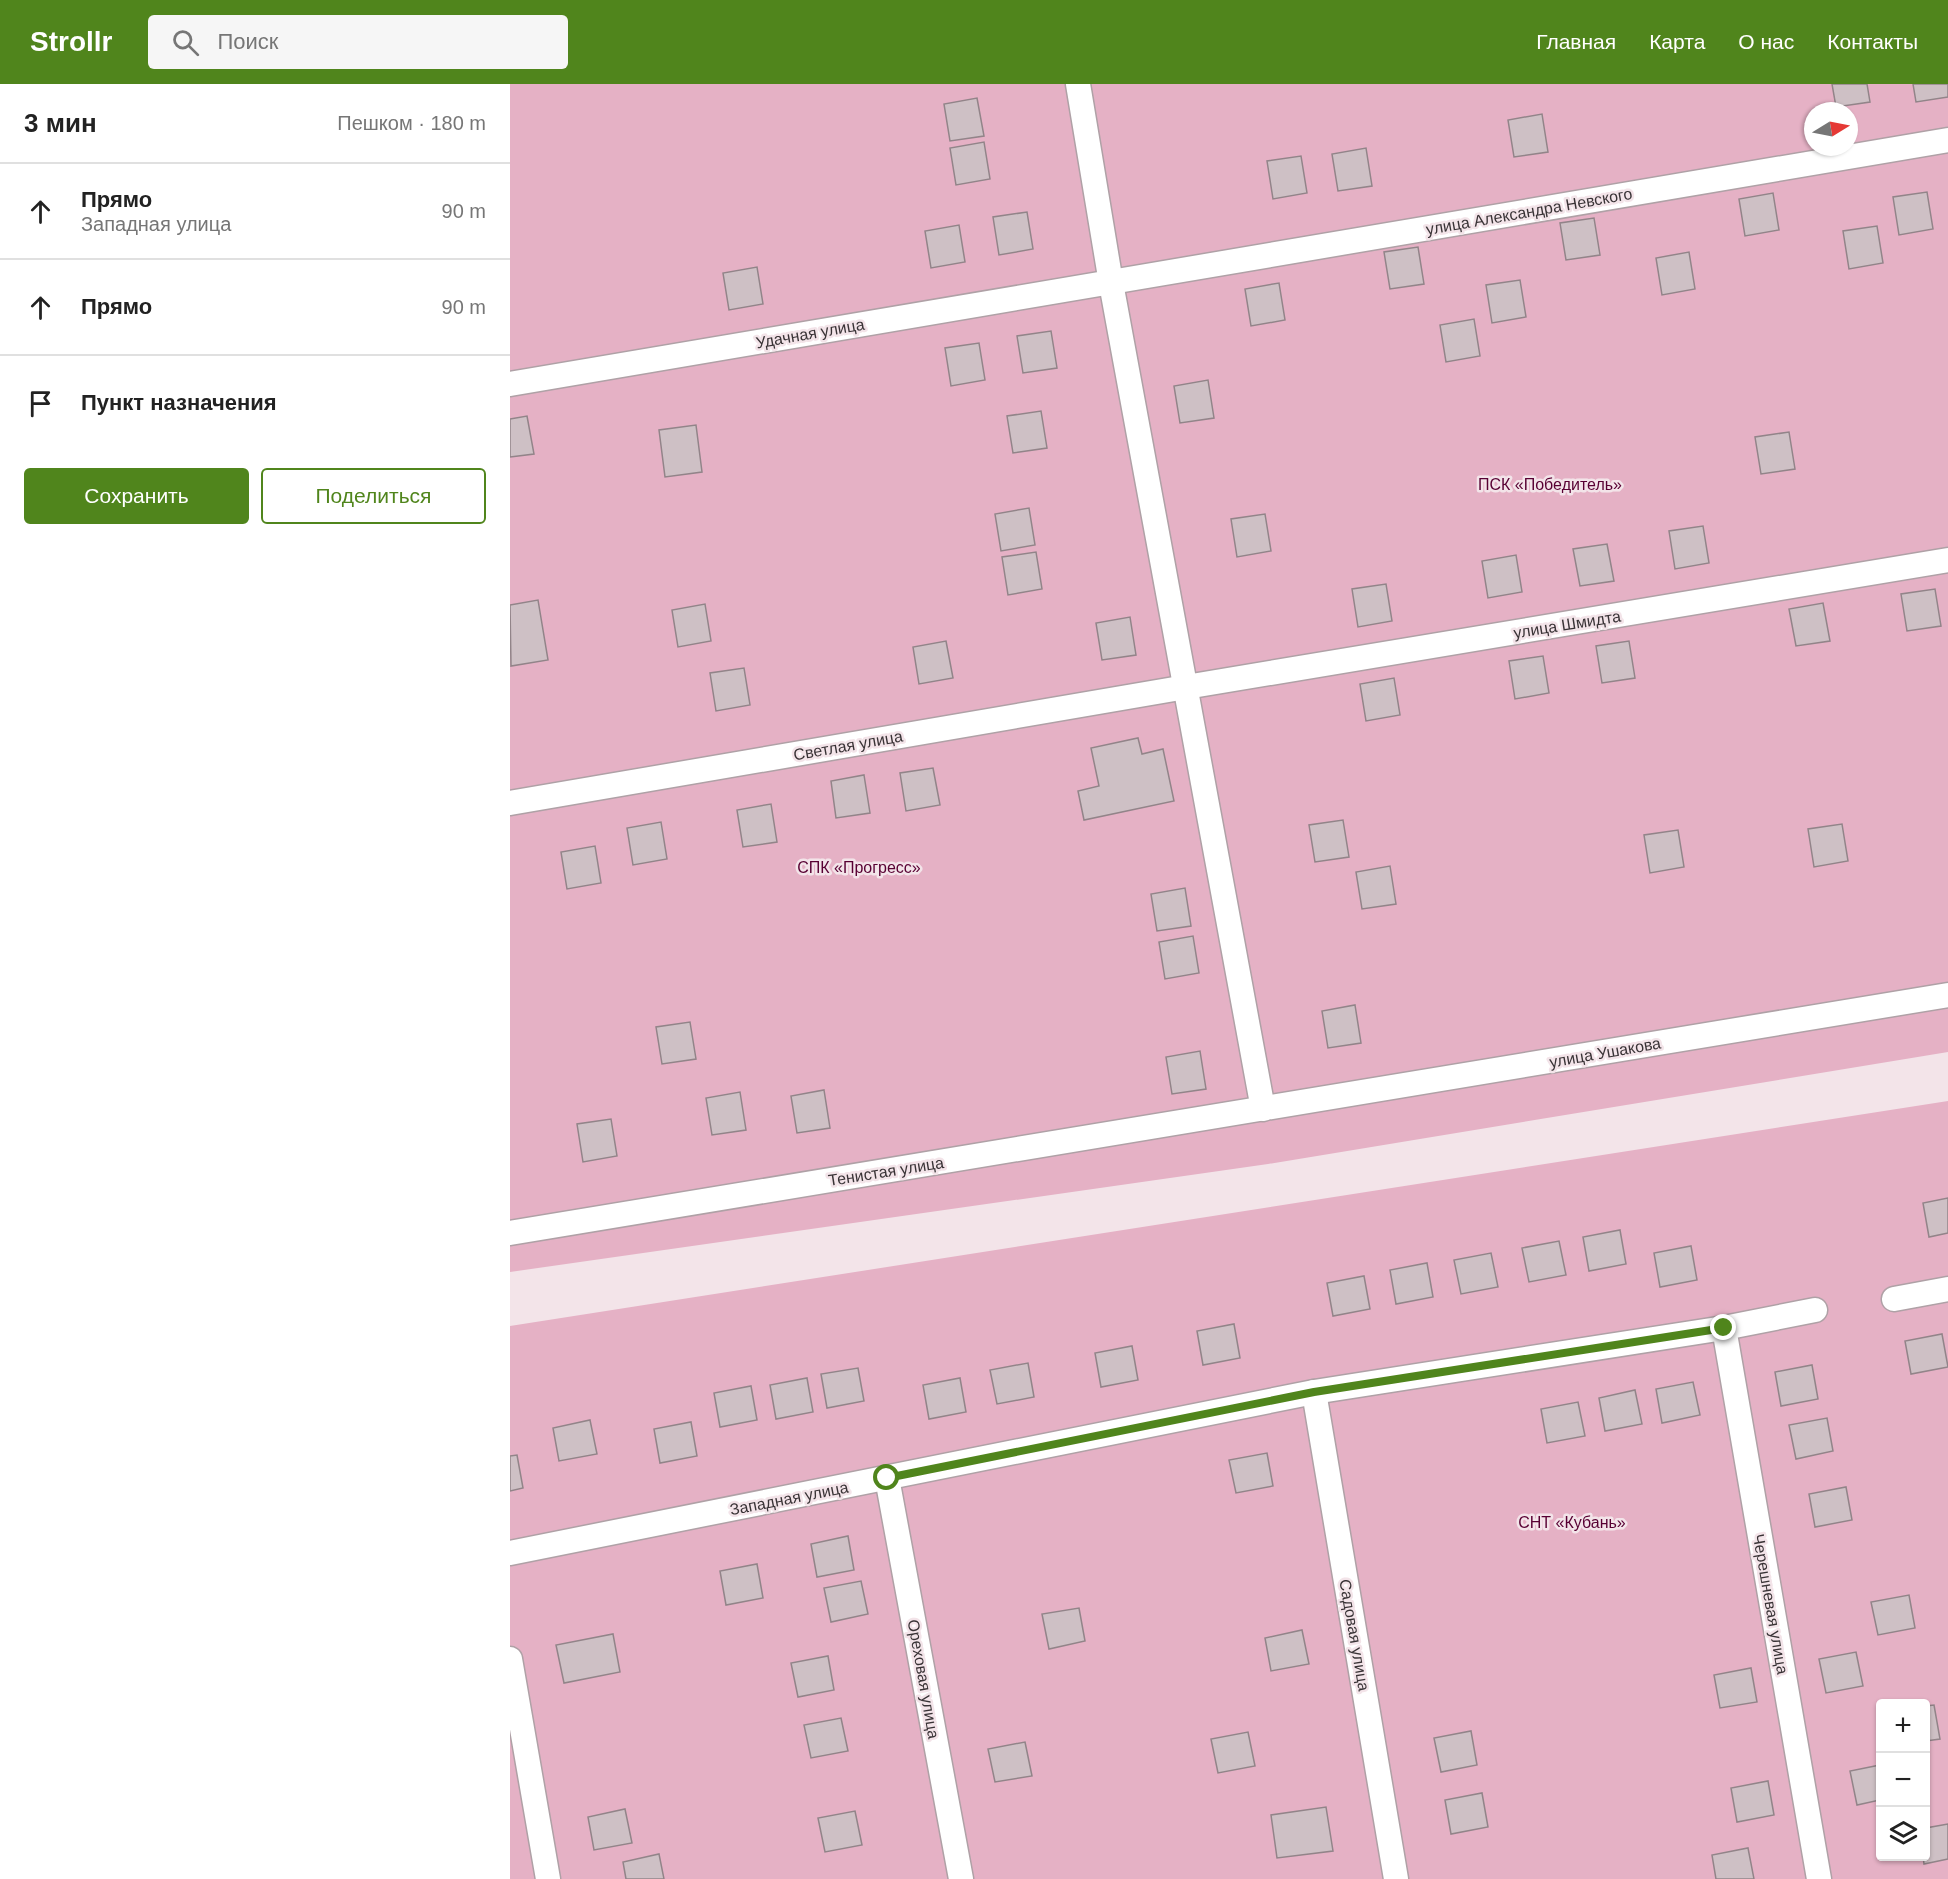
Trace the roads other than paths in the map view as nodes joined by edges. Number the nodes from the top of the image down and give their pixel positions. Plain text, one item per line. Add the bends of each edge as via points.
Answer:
1 (1078, 84) edge
2 (1948, 140) edge
3 (1111, 283) junction
4 (510, 384) edge
5 (1948, 560) edge
6 (1186, 687) junction
7 (510, 803) edge
8 (1948, 995) edge
9 (1263, 1110) junction
10 (510, 1233) edge
11 (1948, 1289) edge
12 (1894, 1299) dead end
13 (1815, 1310) dead end
14 (1724, 1328) junction
15 (1314, 1392) junction
16 (887, 1478) junction
17 (510, 1553) edge
18 (510, 1659) edge
19 (548, 1879) edge
20 (961, 1879) edge
21 (1396, 1879) edge
22 (1819, 1879) edge

1 - 3 street
2 - 3 street, улица Александра Невского
3 - 4 street, Удачная улица
3 - 6 street
5 - 6 street, улица Шмидта
6 - 7 street, Светлая улица
6 - 9 street
8 - 9 street, улица Ушакова
9 - 10 street, Тенистая улица
11 - 12 street
13 - 14 street, Западная улица
14 - 15 street, Западная улица
14 - 22 street, Черешневая улица
15 - 16 street, Западная улица
15 - 21 street, Садовая улица
16 - 17 street, Западная улица
16 - 20 street, Ореховая улица
18 - 19 street

